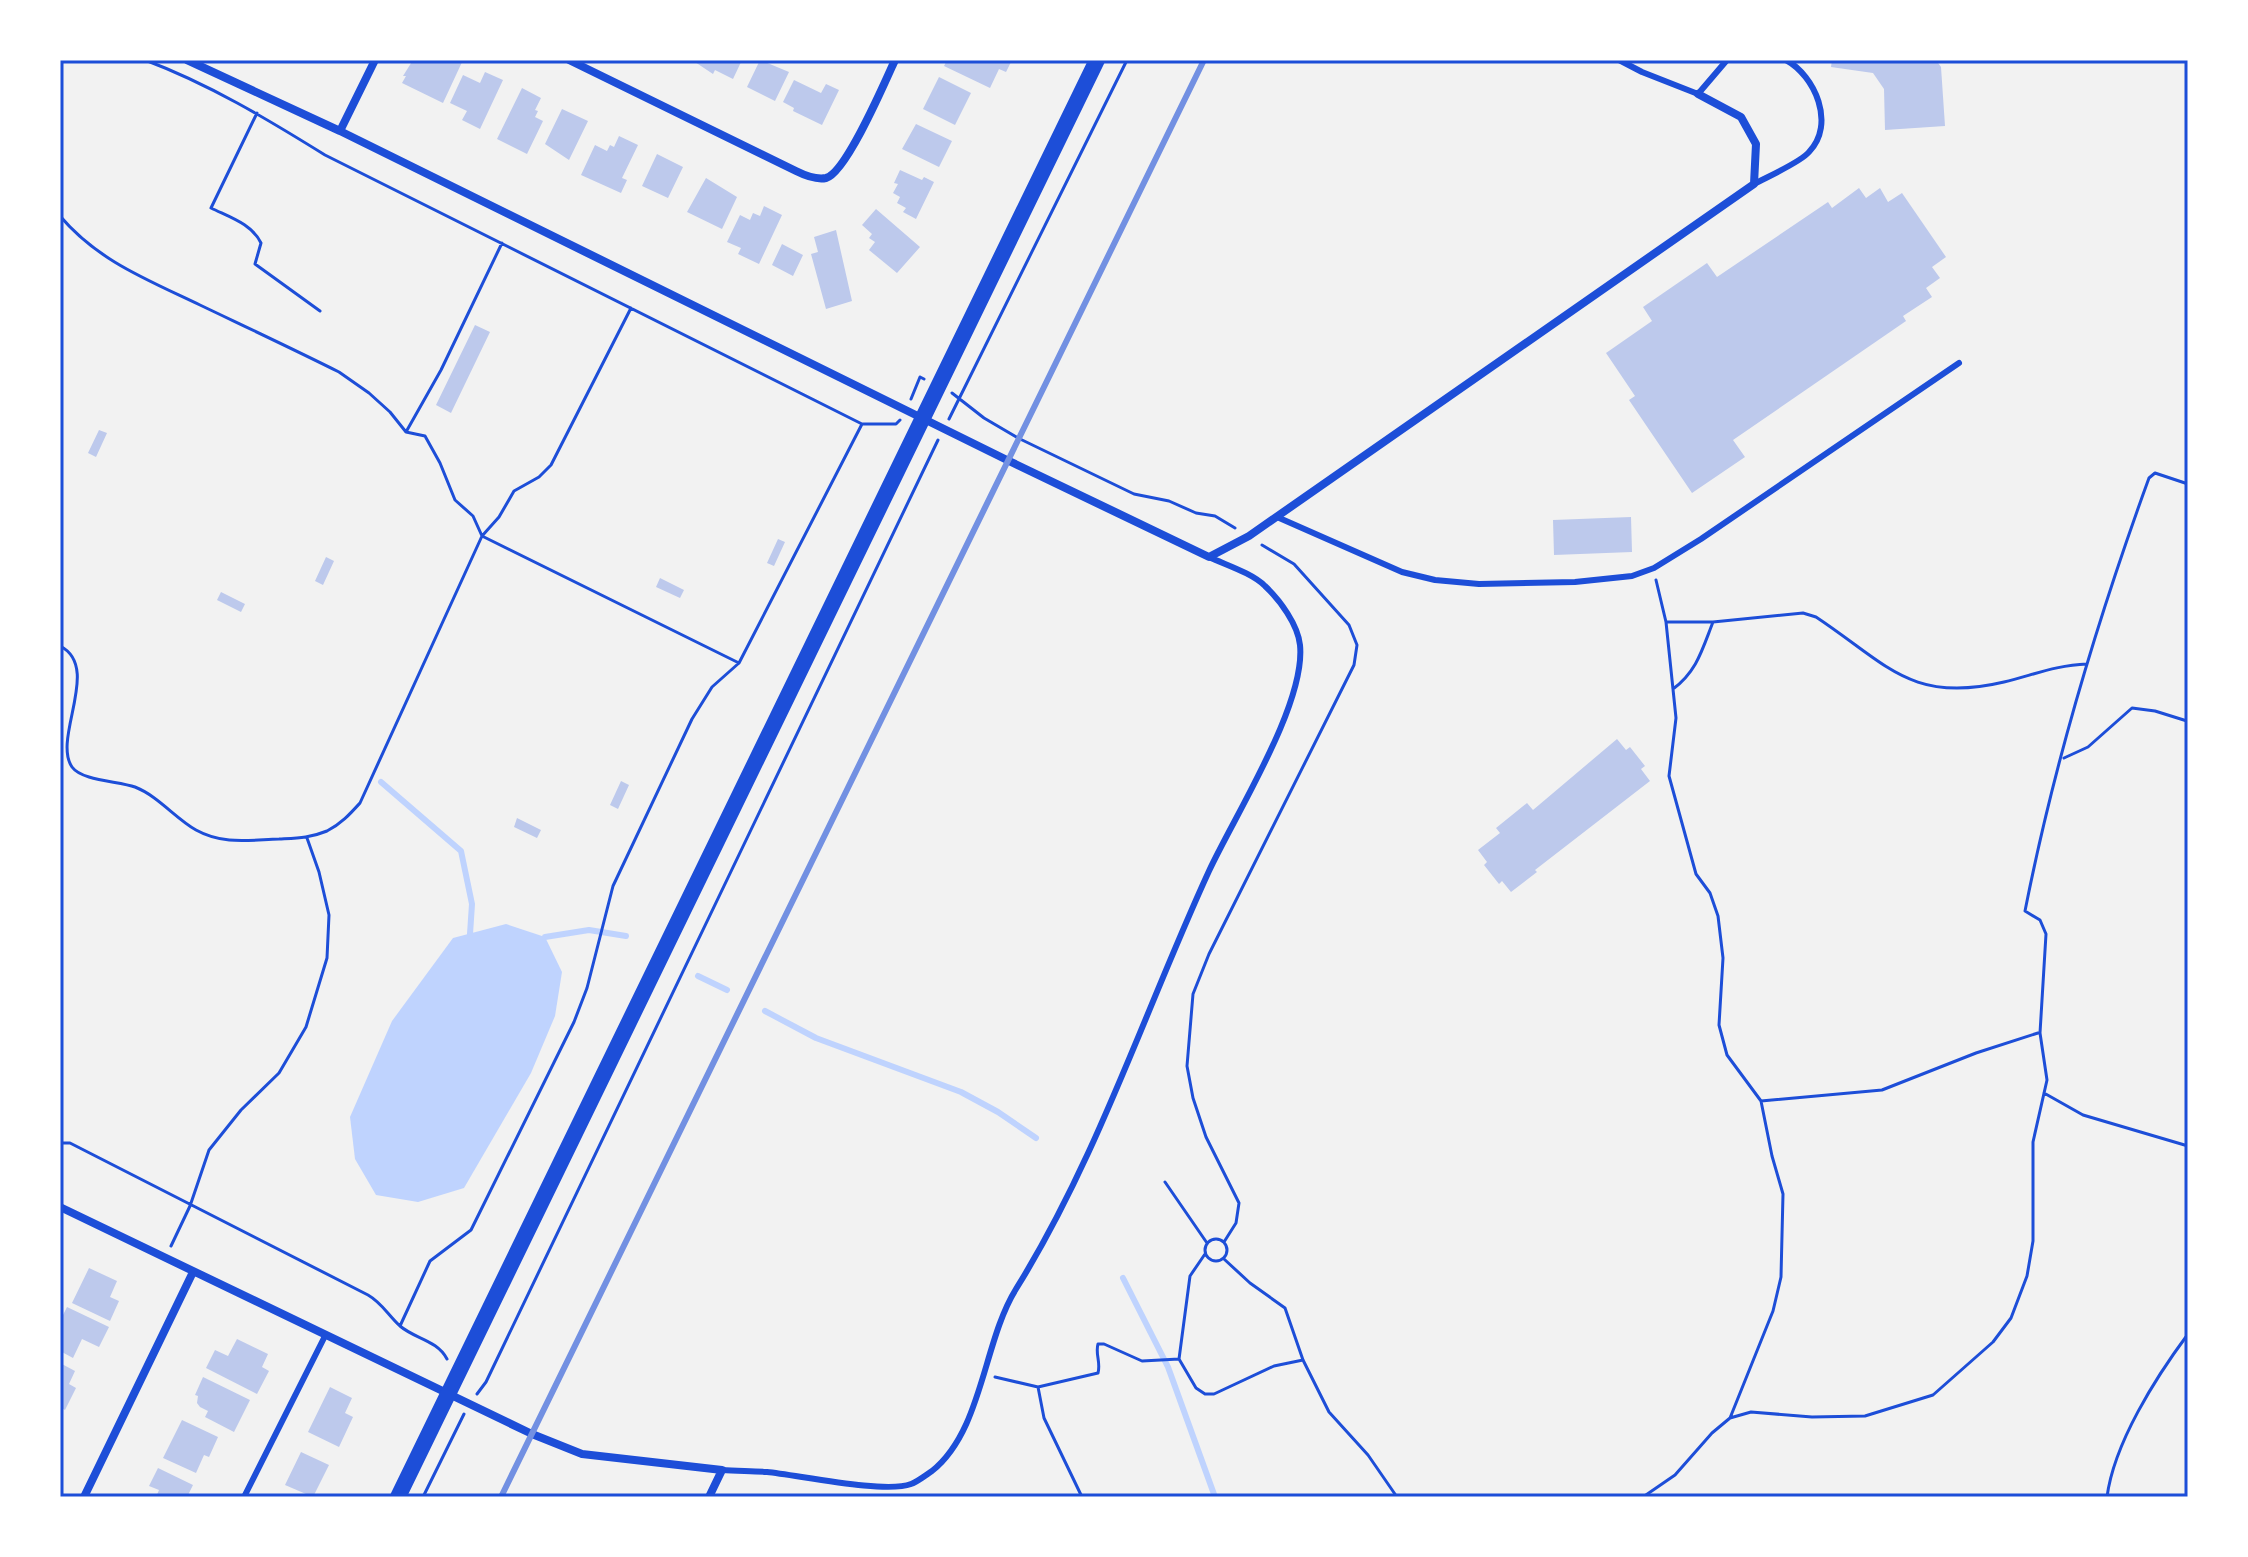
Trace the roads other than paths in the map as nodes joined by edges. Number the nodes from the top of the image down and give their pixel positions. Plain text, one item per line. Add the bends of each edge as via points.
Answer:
1 (187, 60) edge
2 (375, 60) edge
3 (569, 60) edge
4 (895, 60) edge
5 (1097, 60) edge
6 (1619, 60) edge
7 (1727, 60) edge
8 (1786, 60) edge
9 (1698, 94) junction
10 (340, 131) junction
11 (1754, 184) junction
12 (1959, 363) dead end
13 (923, 417) junction
14 (1277, 517) junction
15 (1209, 557) junction
16 (60, 1207) edge
17 (193, 1272) junction
18 (325, 1336) junction
19 (451, 1388) junction
20 (722, 1470) junction
21 (84, 1497) edge
22 (244, 1497) edge
23 (398, 1497) edge
24 (709, 1497) edge

1 - 10 street
2 - 10 street
3 - 4 street via 796,171 827,178 849,154
5 - 13 main road
6 - 9 lane
7 - 9 lane
8 - 11 lane via 1811,83 1822,127 1809,152
9 - 11 street via 1741,117 1756,144
10 - 13 street
11 - 14 street
12 - 14 lane via 1733,518 1654,568 1632,576 1479,584 1435,580 1402,572
13 - 15 street
13 - 19 main road
14 - 15 street
15 - 20 lane via 1264,584 1289,615 1300,642 1300,670 1289,708 1209,871 1096,1135 1028,1273 1005,1308 963,1428 933,1470 910,1485
16 - 17 street
17 - 18 street
17 - 21 street
18 - 19 street
18 - 22 lane
19 - 20 street via 469,1404 582,1454
19 - 23 main road
20 - 24 street

